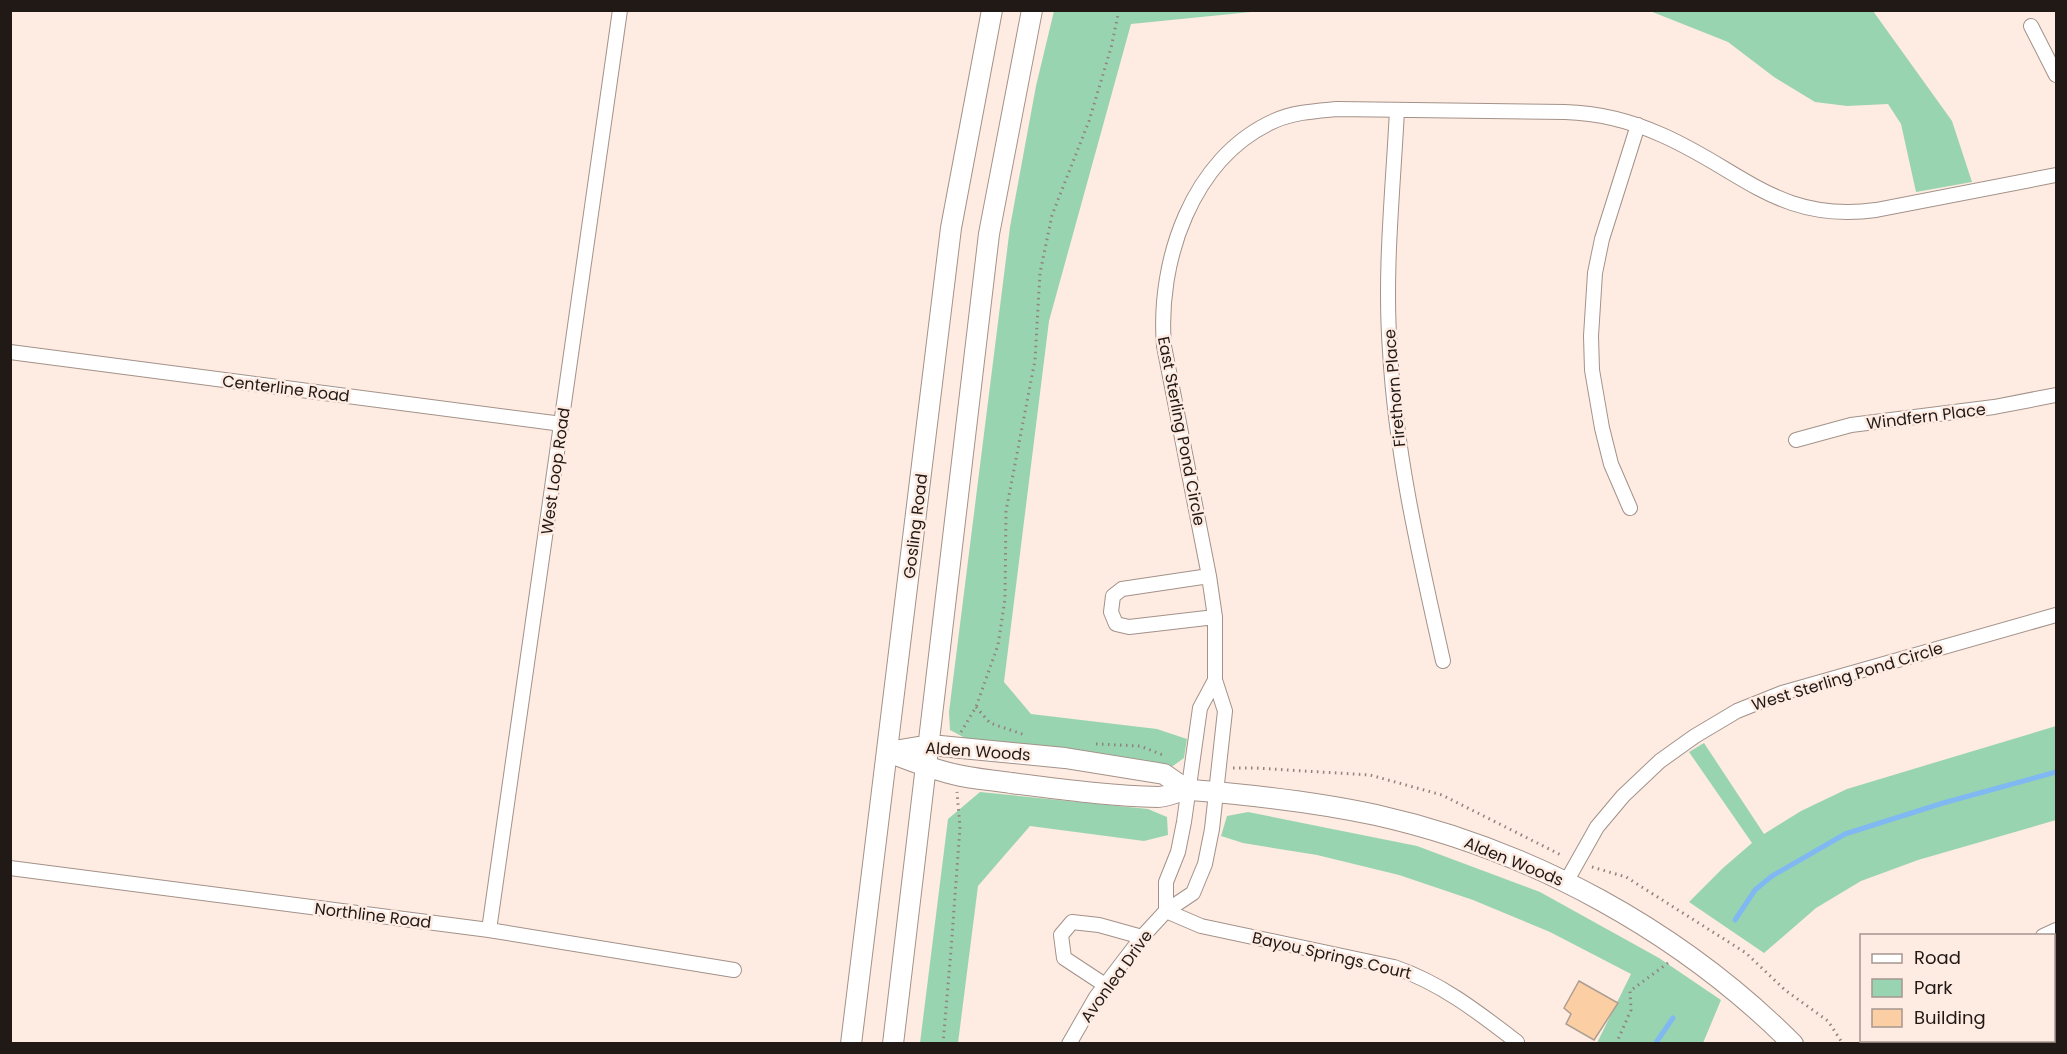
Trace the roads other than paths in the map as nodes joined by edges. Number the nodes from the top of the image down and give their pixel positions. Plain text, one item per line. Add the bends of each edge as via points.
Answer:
1 (620, 10) edge
2 (992, 10) edge
3 (1032, 10) edge
4 (2031, 26) dead end
5 (2056, 75) edge
6 (1397, 110) junction
7 (1638, 125) junction
8 (2056, 175) edge
9 (10, 351) edge
10 (2056, 394) edge
11 (561, 424) junction
12 (1796, 440) dead end
13 (1630, 508) dead end
14 (1209, 576) junction
15 (2056, 615) edge
16 (1215, 617) junction
17 (1443, 661) dead end
18 (1215, 680) junction
19 (930, 745) junction
20 (888, 752) junction
21 (927, 767) junction
22 (1188, 790) junction
23 (1216, 793) junction
24 (10, 868) edge
25 (1566, 882) junction
26 (1166, 911) junction
27 (489, 930) junction
28 (1142, 937) junction
29 (734, 970) dead end
30 (1105, 985) junction
31 (1517, 1042) dead end
32 (851, 1044) edge
33 (893, 1044) edge
34 (1069, 1044) edge
35 (1792, 1044) edge

1 - 11 street, West Loop Road
2 - 20 main road, Gosling Road via 951,228
3 - 19 main road via 989,234
4 - 5 street
6 - 7 street, East Sterling Pond Circle via 1586,113
6 - 14 street, East Sterling Pond Circle via 1337,109 1275,120 1250,134 1220,162 1204,182 1182,225 1166,282 1164,346
6 - 17 street, Firethorn Place via 1388,284 1389,352 1398,445
7 - 8 street via 1789,204 1834,213 1876,210
7 - 13 street via 1602,238 1595,273 1591,336 1602,428 1611,464
9 - 11 street, Centerline Road
10 - 12 street, Windfern Place via 1994,407 1851,425
11 - 27 street, West Loop Road
14 - 16 street, East Sterling Pond Circle
14 - 16 street via 1122,590 1113,596 1111,612 1116,624 1129,627
15 - 25 street, West Sterling Pond Circle via 1782,693 1737,711 1669,755 1623,796 1597,827
16 - 18 street, East Sterling Pond Circle
18 - 22 street, East Sterling Pond Circle via 1200,708
18 - 23 street, East Sterling Pond Circle via 1225,711
19 - 20 main road, Alden Woods
19 - 21 main road
19 - 22 main road, Alden Woods via 1065,758 1164,774
20 - 21 main road, Alden Woods
20 - 32 main road, Gosling Road
21 - 22 main road, Alden Woods via 955,775 1060,789 1161,797
21 - 33 main road
22 - 23 main road, Alden Woods
22 - 26 street via 1178,852 1167,882
23 - 25 main road, Alden Woods via 1310,804 1412,824 1466,841
23 - 26 street, Avonlea Drive via 1205,864 1192,893
24 - 27 street, Northline Road
25 - 35 main road, Alden Woods via 1602,900 1682,953 1761,1012
26 - 28 street, Avonlea Drive
26 - 31 street, Bayou Springs Court via 1201,926 1416,974 1462,1000
27 - 29 street, Northline Road
28 - 30 street, Avonlea Drive
28 - 30 street via 1072,922 1061,936 1064,958
30 - 34 street, Avonlea Drive

